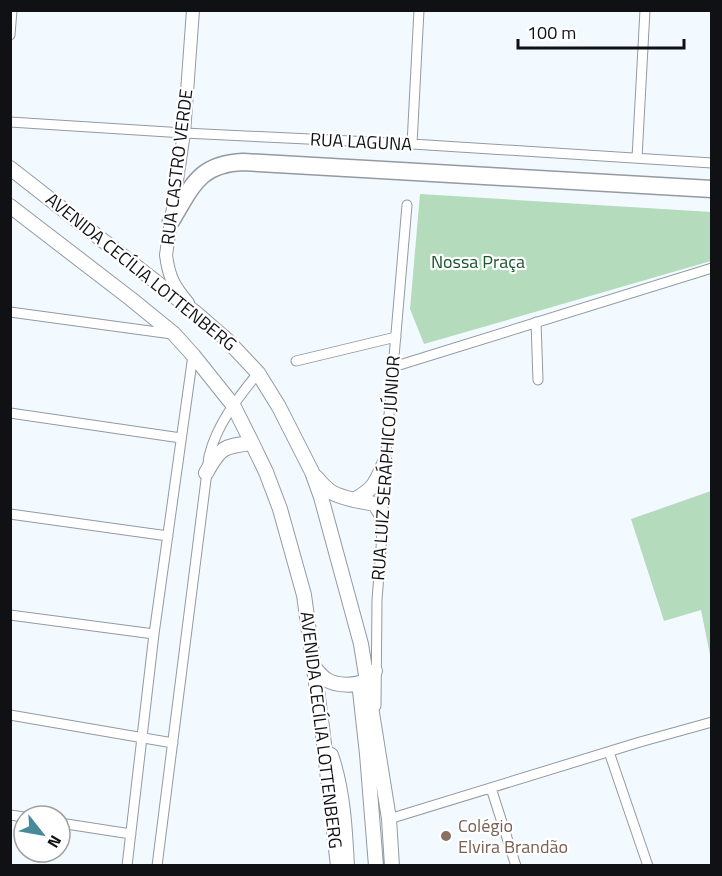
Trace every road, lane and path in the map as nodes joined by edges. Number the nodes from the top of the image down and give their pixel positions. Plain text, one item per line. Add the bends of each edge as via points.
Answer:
1 (12, 10) edge
2 (193, 10) edge
3 (419, 10) edge
4 (645, 10) edge
5 (10, 35) edge
6 (10, 122) edge
7 (184, 133) junction
8 (412, 144) junction
9 (637, 158) junction
10 (711, 163) edge
11 (10, 168) edge
12 (711, 189) edge
13 (407, 205) dead end
14 (10, 206) edge
15 (171, 221) junction
16 (711, 268) edge
17 (10, 312) edge
18 (197, 314) junction
19 (536, 322) junction
20 (174, 334) junction
21 (396, 337) junction
22 (193, 355) junction
23 (296, 361) dead end
24 (393, 367) junction
25 (258, 373) junction
26 (538, 380) dead end
27 (232, 405) junction
28 (10, 413) edge
29 (181, 438) junction
30 (252, 443) junction
31 (385, 462) junction
32 (312, 472) junction
33 (206, 473) junction
34 (354, 500) junction
35 (10, 514) edge
36 (382, 516) junction
37 (168, 536) junction
38 (10, 615) edge
39 (154, 634) junction
40 (314, 667) junction
41 (367, 678) junction
42 (10, 715) edge
43 (711, 723) edge
44 (322, 727) junction
45 (141, 738) junction
46 (172, 743) junction
47 (609, 752) junction
48 (491, 788) junction
49 (389, 819) junction
50 (72, 825) edge
51 (131, 834) junction
52 (127, 866) edge
53 (158, 866) edge
54 (338, 866) edge
55 (347, 866) edge
56 (376, 866) edge
57 (392, 866) edge
58 (516, 866) edge
59 (648, 866) edge

1 - 5 street
2 - 7 street, RUA CASTRO VERDE
3 - 8 street
4 - 9 street
6 - 7 street, RUA LAGUNA
7 - 8 street, RUA LAGUNA
7 - 15 street, RUA CASTRO VERDE
8 - 9 street, RUA LAGUNA
9 - 10 street, RUA LAGUNA
11 - 18 main road, AVENIDA CECÍLIA LOTTENBERG
12 - 15 highway via 229,162 201,175
13 - 21 street, RUA LUIZ SERÁPHICO JÚNIOR
14 - 20 main road, AVENIDA CECÍLIA LOTTENBERG
15 - 18 street, RUA CASTRO VERDE via 168,272
16 - 19 street
17 - 20 street
18 - 25 main road, AVENIDA CECÍLIA LOTTENBERG
19 - 24 street
19 - 26 street
20 - 22 main road, AVENIDA CECÍLIA LOTTENBERG
21 - 23 street
21 - 24 street, RUA LUIZ SERÁPHICO JÚNIOR
22 - 27 main road, AVENIDA CECÍLIA LOTTENBERG
22 - 29 street
24 - 31 street, RUA LUIZ SERÁPHICO JÚNIOR
25 - 27 street
25 - 32 main road, AVENIDA CECÍLIA LOTTENBERG
27 - 30 main road, AVENIDA CECÍLIA LOTTENBERG
27 - 33 street via 211,447
28 - 29 street
29 - 37 street
30 - 33 main road via 225,448
30 - 40 main road, AVENIDA CECÍLIA LOTTENBERG via 280,509 292,550 304,595
31 - 34 main road via 370,490
31 - 36 street, RUA LUIZ SERÁPHICO JÚNIOR
32 - 34 main road via 335,495
32 - 41 main road, AVENIDA CECÍLIA LOTTENBERG
33 - 46 street
34 - 36 main road via 375,504
35 - 37 street
36 - 41 street, RUA LUIZ SERÁPHICO JÚNIOR
37 - 39 street
38 - 39 street
39 - 45 street
40 - 41 main road via 330,682 340,684
40 - 44 main road, AVENIDA CECÍLIA LOTTENBERG
41 - 49 main road
41 - 56 main road via 360,691
42 - 45 street
43 - 47 street
44 - 54 main road, AVENIDA CECÍLIA LOTTENBERG
44 - 55 main road via 338,776
45 - 46 street
45 - 51 street
46 - 53 street
47 - 48 street
47 - 59 street
48 - 49 street
48 - 58 street
49 - 57 main road
50 - 51 street
51 - 52 street

